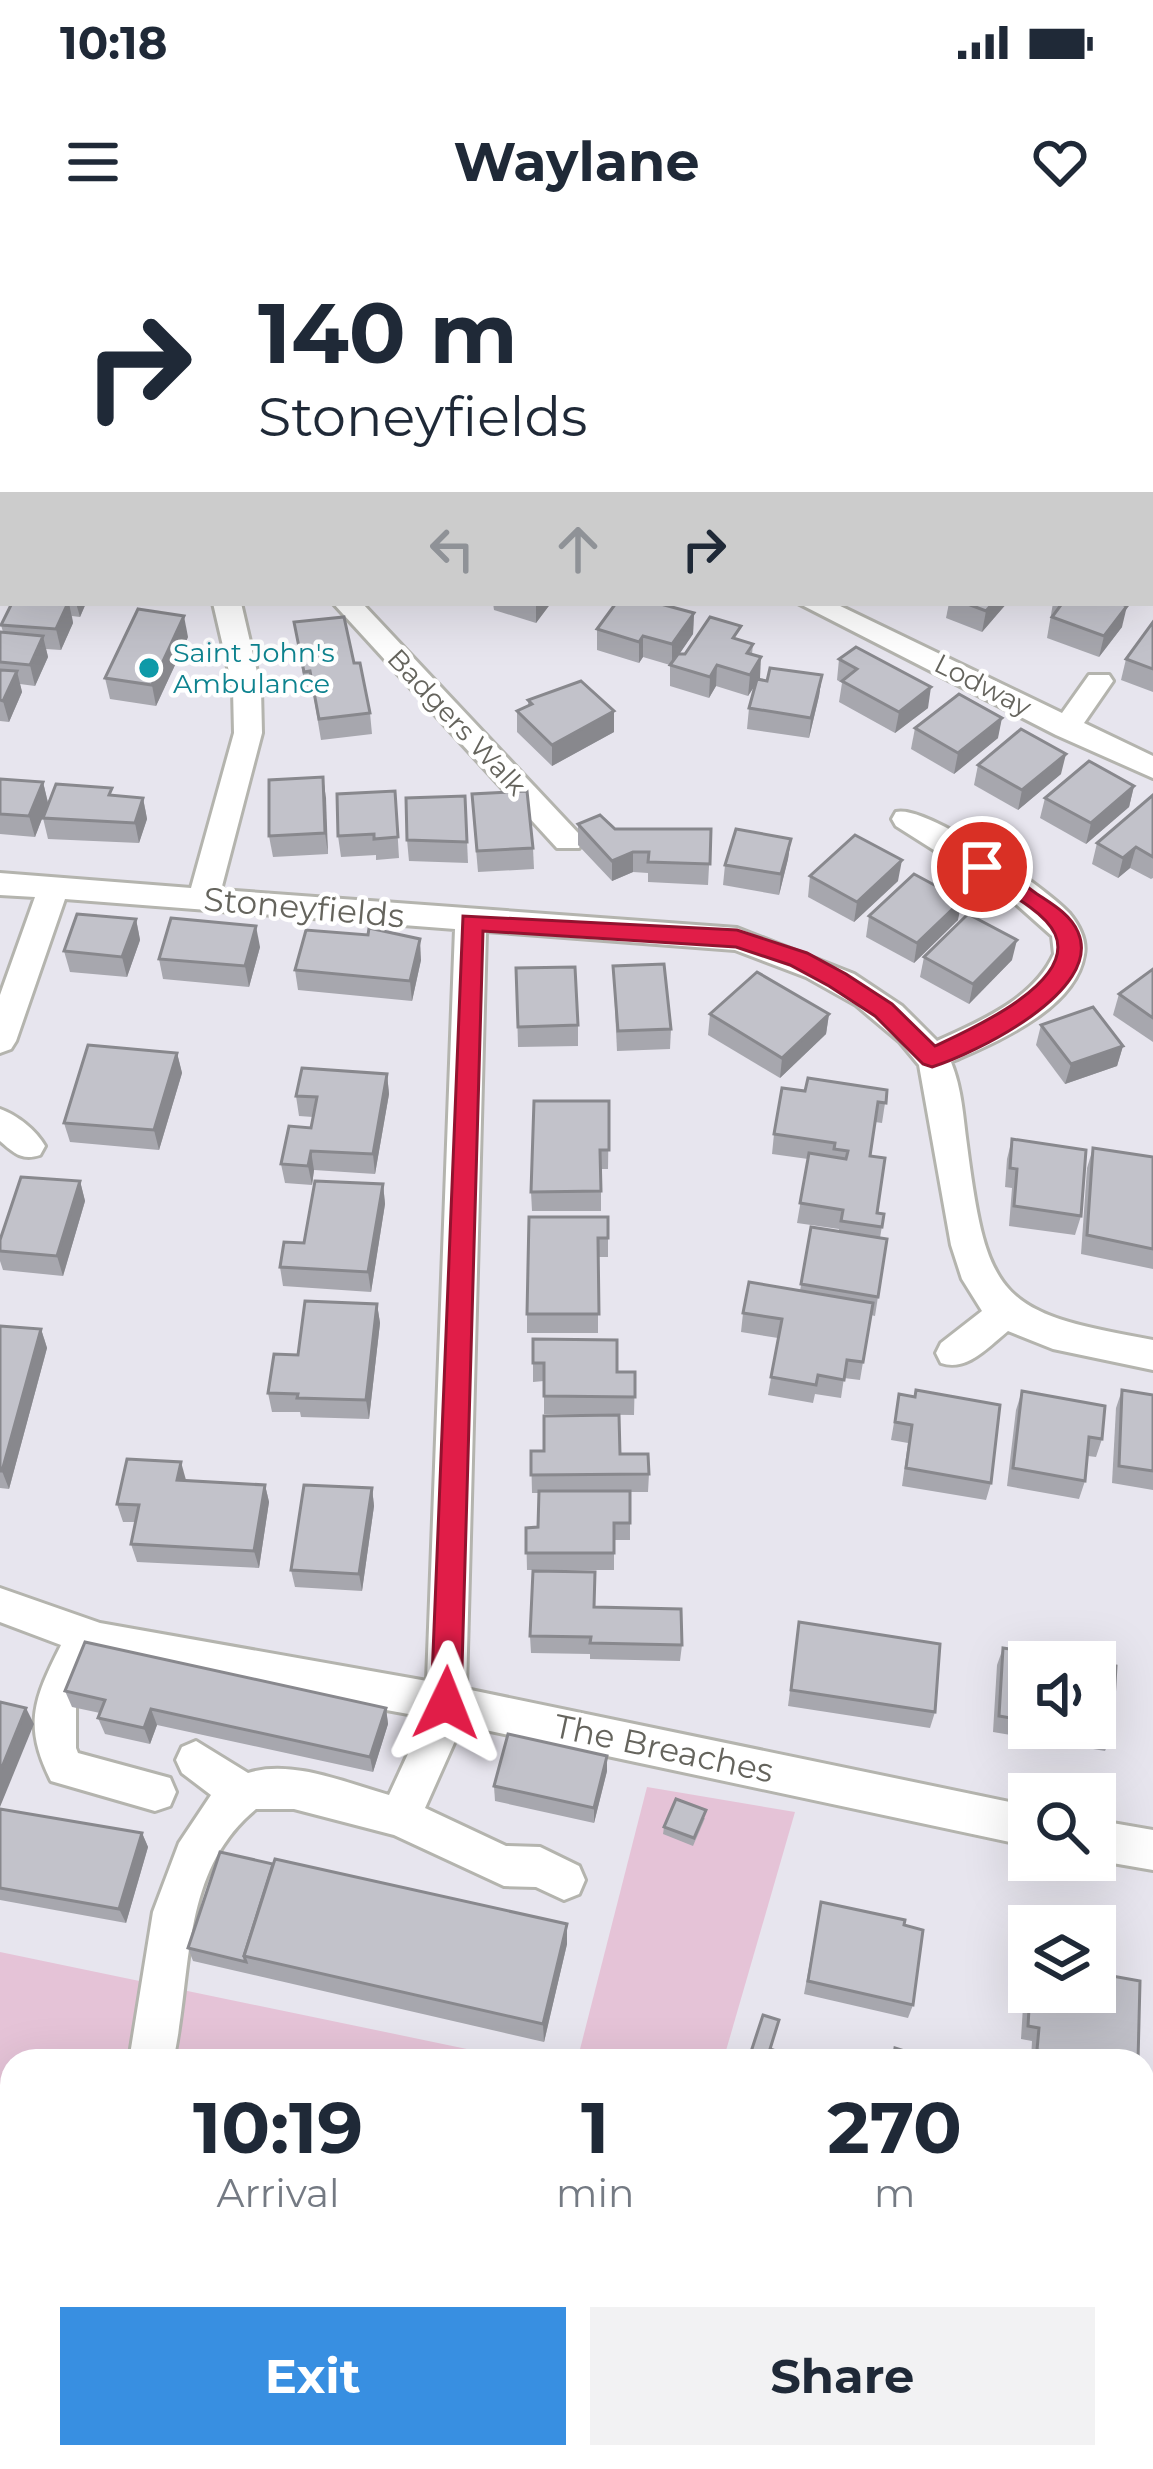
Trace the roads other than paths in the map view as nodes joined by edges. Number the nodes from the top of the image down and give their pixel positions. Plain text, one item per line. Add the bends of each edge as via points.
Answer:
1 (228, 606) edge
2 (350, 606) edge
3 (831, 606) edge
4 (862, 611) edge
5 (1099, 680) dead end
6 (1066, 728) junction
7 (1153, 768) edge
8 (907, 819) dead end
9 (568, 841) dead end
10 (0, 884) edge
11 (53, 889) junction
12 (205, 897) junction
13 (471, 922) junction
14 (0, 1041) edge
15 (932, 1058) junction
16 (0, 1123) edge
17 (28, 1146) dead end
18 (1006, 1313) junction
19 (954, 1353) dead end
20 (1153, 1355) edge
21 (0, 1604) edge
22 (86, 1635) junction
23 (448, 1704) junction
24 (196, 1760) dead end
25 (155, 1792) dead end
26 (243, 1794) junction
27 (400, 1817) junction
28 (1008, 1822) edge
29 (1116, 1844) edge
30 (1153, 1850) edge
31 (564, 1880) dead end
32 (154, 2049) edge

1 - 12 street via 248,733
2 - 9 street, Badgers Walk
3 - 4 street, Lodway
4 - 6 street, Lodway
5 - 6 street
6 - 7 street, Lodway
8 - 15 street via 1020,891 1067,934 1063,966 1033,1002
10 - 11 street, Stoneyfields
11 - 12 street, Stoneyfields
11 - 14 street
12 - 13 street, Stoneyfields
13 - 15 street, Stoneyfields via 737,939 838,980
13 - 23 street
15 - 18 street via 974,1271
16 - 17 street
18 - 19 street
18 - 20 street via 1067,1341
21 - 22 street, The Breaches
22 - 23 street, The Breaches
22 - 25 street via 49,1718 52,1747 65,1768
23 - 27 street
23 - 28 street, The Breaches
24 - 26 street
26 - 27 street via 267,1786
26 - 32 street via 210,1824 177,1900
27 - 31 street via 504,1866 540,1867
29 - 30 street

